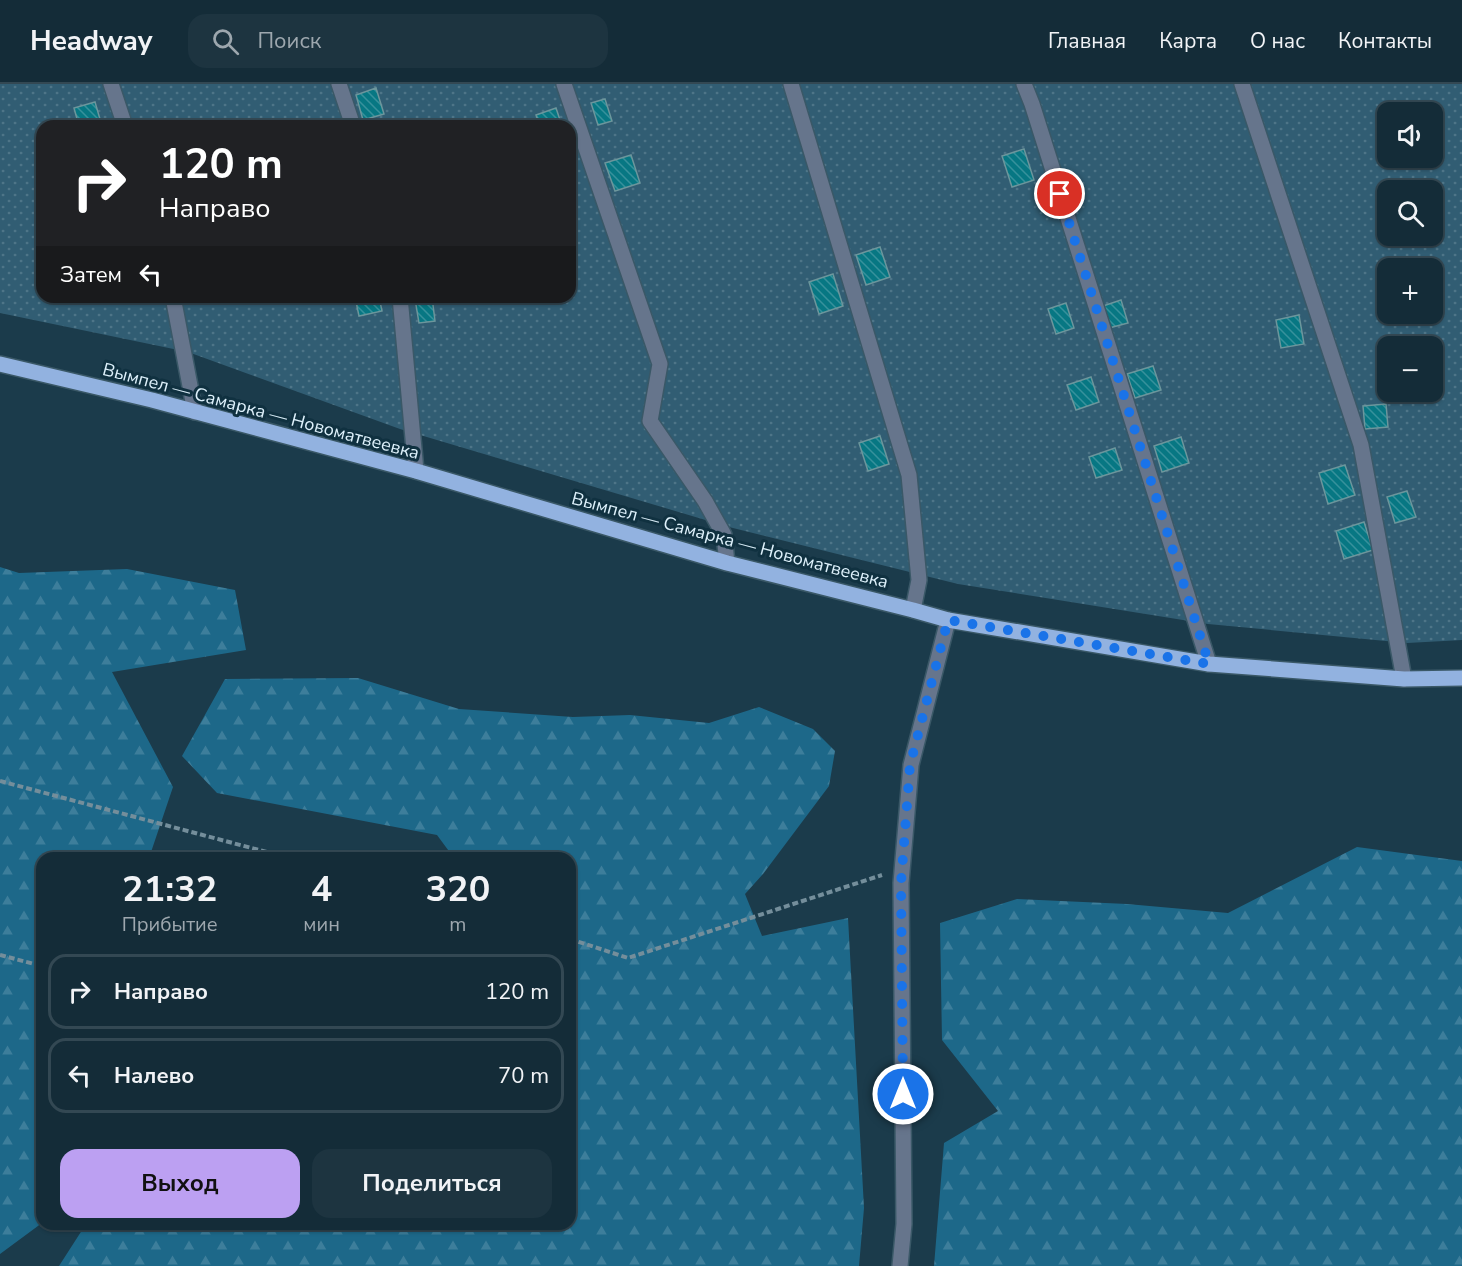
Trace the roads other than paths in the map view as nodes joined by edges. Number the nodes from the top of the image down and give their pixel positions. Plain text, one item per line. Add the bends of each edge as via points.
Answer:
1 (111, 84) edge
2 (339, 84) edge
3 (564, 84) edge
4 (791, 84) edge
5 (1024, 84) edge
6 (1242, 84) edge
7 (123, 120) edge
8 (351, 120) edge
9 (174, 303) edge
10 (401, 303) edge
11 (0, 364) edge
12 (195, 412) junction
13 (416, 471) junction
14 (727, 563) junction
15 (913, 610) junction
16 (948, 620) junction
17 (1209, 664) junction
18 (1462, 678) edge
19 (1404, 679) junction
20 (900, 1266) edge

1 - 7 street
2 - 8 street
3 - 14 street via 660,364 650,421 724,536
4 - 15 street via 909,475 919,580
5 - 17 street
6 - 19 street via 1361,445
9 - 12 street
10 - 13 street
11 - 12 main road, Вымпел — Самарка — Новоматвеевка
12 - 13 main road, Вымпел — Самарка — Новоматвеевка
13 - 14 main road, Вымпел — Самарка — Новоматвеевка
14 - 15 main road, Вымпел — Самарка — Новоматвеевка
15 - 16 main road, Вымпел — Самарка — Новоматвеевка
16 - 17 main road, Вымпел — Самарка — Новоматвеевка
16 - 20 street via 910,765 902,869 904,1224
17 - 19 main road, Вымпел — Самарка — Новоматвеевка
18 - 19 main road, Вымпел — Самарка — Новоматвеевка

